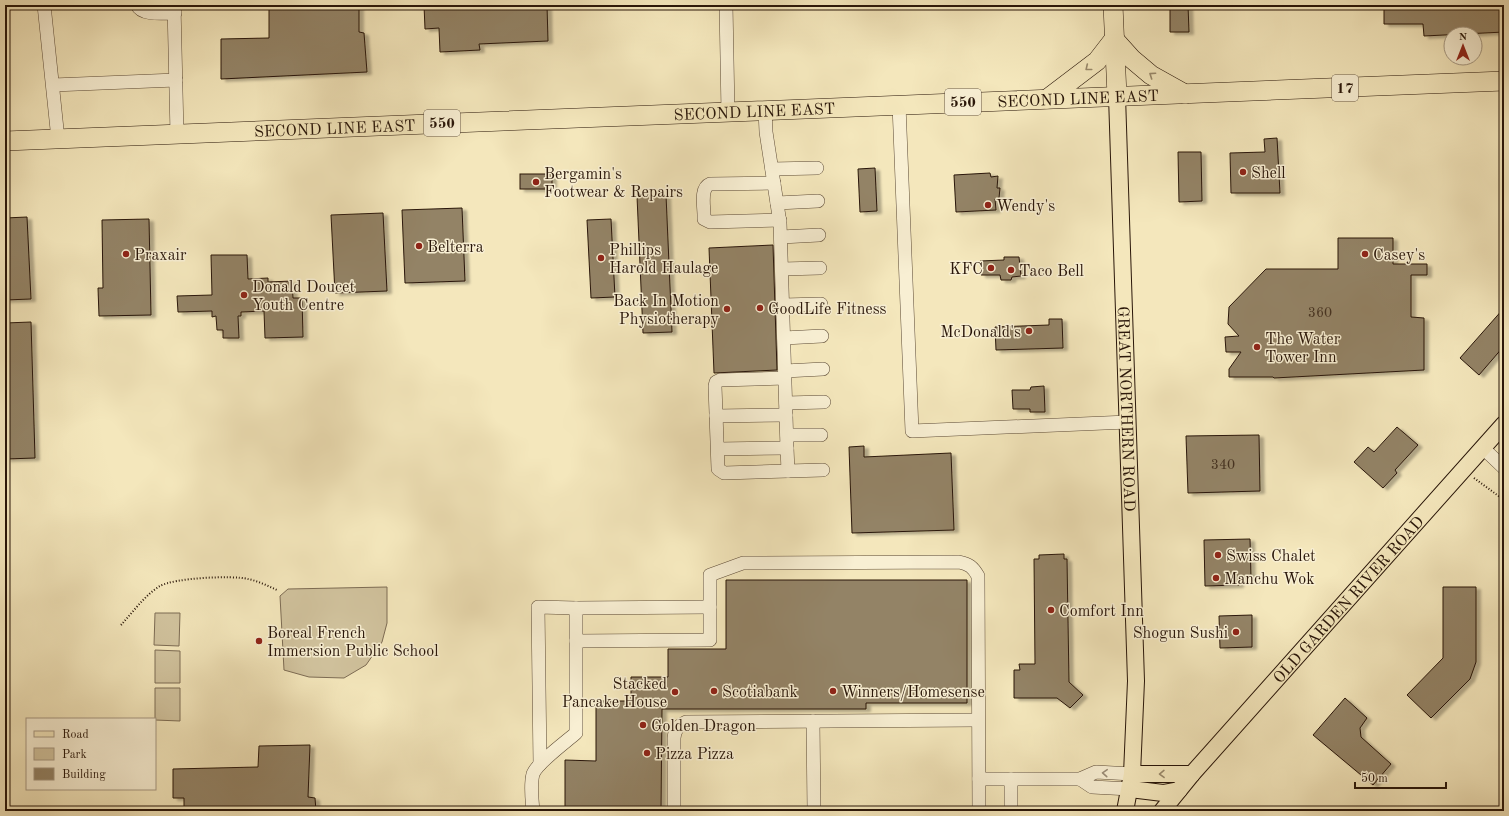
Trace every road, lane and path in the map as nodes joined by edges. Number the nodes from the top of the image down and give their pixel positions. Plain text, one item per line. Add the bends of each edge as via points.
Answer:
1 (44, 5) edge
2 (137, 5) edge
3 (726, 5) edge
4 (1113, 5) edge
5 (174, 9) edge
6 (1114, 39) junction
7 (176, 80) junction
8 (1504, 81) edge
9 (53, 85) junction
10 (1185, 94) junction
11 (1116, 96) junction
12 (1047, 99) junction
13 (899, 105) junction
14 (765, 110) junction
15 (728, 112) junction
16 (177, 134) junction
17 (58, 139) junction
18 (5, 141) edge
19 (817, 168) dead end
20 (772, 169) junction
21 (774, 183) junction
22 (818, 202) dead end
23 (777, 203) junction
24 (780, 220) junction
25 (819, 235) dead end
26 (781, 237) junction
27 (820, 268) dead end
28 (782, 270) junction
29 (822, 304) dead end
30 (783, 305) junction
31 (822, 336) dead end
32 (784, 338) junction
33 (823, 369) dead end
34 (785, 374) junction
35 (824, 402) dead end
36 (786, 409) junction
37 (716, 416) junction
38 (1128, 422) junction
39 (1504, 424) edge
40 (821, 435) dead end
41 (787, 442) junction
42 (1483, 448) junction
43 (718, 449) junction
44 (1504, 468) edge
45 (823, 470) dead end
46 (1463, 470) junction
47 (788, 471) junction
48 (1504, 500) edge
49 (277, 590) dead end
50 (710, 607) junction
51 (576, 608) junction
52 (121, 624) dead end
53 (576, 641) junction
54 (978, 720) junction
55 (813, 721) junction
56 (540, 764) junction
57 (1192, 774) junction
58 (979, 779) junction
59 (1011, 779) junction
60 (1131, 782) junction
61 (1179, 790) junction
62 (533, 811) edge
63 (674, 811) edge
64 (814, 811) edge
65 (979, 811) edge
66 (1011, 811) edge
67 (1125, 811) edge
68 (1162, 811) edge

1 - 9 lane
2 - 5 lane via 143,12
3 - 15 lane
4 - 6 highway, GREAT NORTHERN ROAD
5 - 7 lane
10 -> 6 highway via 1151,75
6 - 11 highway, GREAT NORTHERN ROAD
6 -> 12 highway via 1097,61
7 - 9 lane
7 - 16 lane
8 - 10 highway, SECOND LINE EAST / 17
9 - 17 lane
10 - 11 highway, SECOND LINE EAST / 17
11 - 12 highway, SECOND LINE EAST / 550
11 - 38 main road, GREAT NORTHERN ROAD
12 - 13 highway, SECOND LINE EAST / 550
13 - 14 highway, SECOND LINE EAST / 550
13 - 38 lane via 912,431
14 - 15 highway, SECOND LINE EAST / 550
14 - 20 lane
15 - 16 highway, SECOND LINE EAST / 550
16 - 17 highway, SECOND LINE EAST / 550
17 - 18 highway, SECOND LINE EAST / 550
19 - 20 lane
20 - 21 lane
21 - 23 lane
21 - 24 lane via 707,185 704,191 704,219 710,222
22 - 23 lane
23 - 24 lane
24 - 26 lane
25 - 26 lane
26 - 28 lane
27 - 28 lane
28 - 30 lane
29 - 30 lane
30 - 32 lane
31 - 32 lane
32 - 34 lane
33 - 34 lane
34 - 36 lane
34 - 37 lane via 716,382
35 - 36 lane
36 - 37 lane
36 - 41 lane
37 - 43 lane
38 - 60 main road, GREAT NORTHERN ROAD via 1136,681
39 - 42 main road, OLD GARDEN RIVER ROAD
40 - 41 lane
41 - 43 lane
41 - 47 lane
42 - 44 lane
42 - 46 main road, OLD GARDEN RIVER ROAD
43 - 47 lane via 718,469 724,473
45 - 47 lane
46 - 48 path
46 - 57 main road, OLD GARDEN RIVER ROAD
49 - 52 path via 248,579 182,580 162,585
50 - 51 lane
50 - 53 lane via 710,640
50 - 54 lane via 710,575 743,563 968,563 978,576
51 - 53 lane
51 - 56 lane via 538,608
53 - 56 lane via 576,733
54 - 55 lane
54 - 58 lane
55 - 63 lane via 686,722 679,725 674,738
55 - 64 lane
56 - 62 lane via 534,772 532,781
57 -> 60 main road
57 - 61 main road, OLD GARDEN RIVER ROAD
58 - 59 lane
58 - 65 lane
59 - 60 lane via 1080,779 1096,772
59 - 66 lane
60 - 61 main road via 1163,793
60 - 67 main road, GREAT NORTHERN ROAD
61 - 68 main road, OLD GARDEN RIVER ROAD

